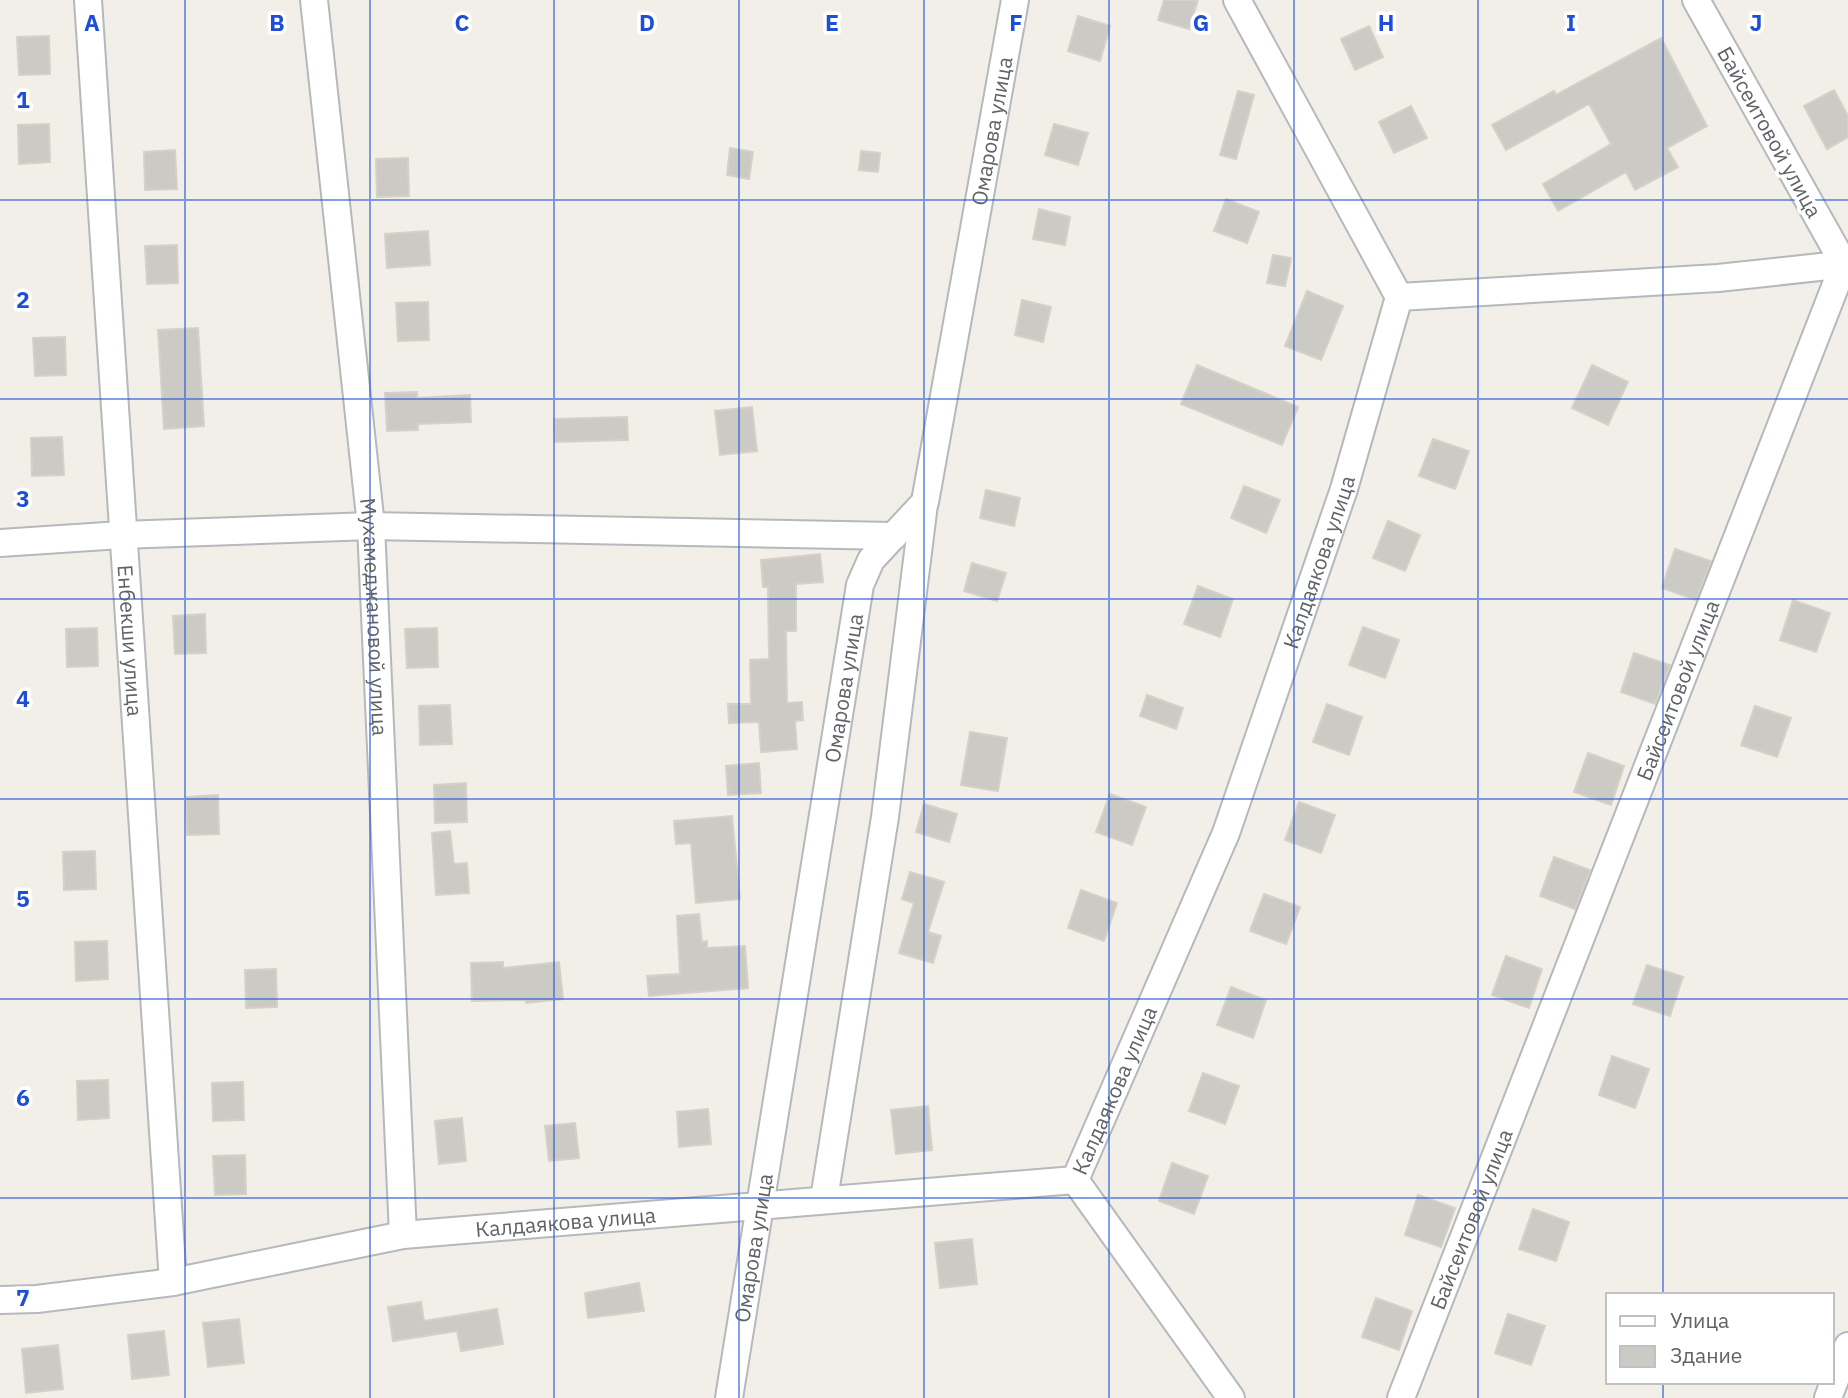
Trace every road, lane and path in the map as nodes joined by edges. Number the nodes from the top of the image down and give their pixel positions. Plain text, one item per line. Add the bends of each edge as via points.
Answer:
1 (88, 0) edge
2 (314, 0) edge
3 (1016, 0) edge
4 (1237, 0) edge
5 (1696, 0) edge
6 (1846, 264) edge
7 (1398, 297) junction
8 (925, 502) junction
9 (371, 526) junction
10 (121, 535) junction
11 (894, 536) junction
12 (0, 543) edge
13 (1075, 1180) junction
14 (824, 1199) junction
15 (759, 1207) junction
16 (403, 1235) junction
17 (173, 1282) junction
18 (0, 1300) edge
19 (1848, 1346) edge
20 (1834, 1382) edge
21 (729, 1398) edge
22 (1231, 1398) edge
23 (1401, 1398) edge

1 - 10 street, Енбекши улица
2 - 9 street, Мухамеджановой улица
3 - 8 street, Омарова улица
4 - 7 street
5 - 6 street, Байсеитовой улица
6 - 7 street via 1718,278
6 - 23 street, Байсеитовой улица
7 - 13 street, Калдаякова улица via 1344,489 1226,833
8 - 11 street, Омарова улица
8 - 14 street via 885,817
9 - 10 street
9 - 11 street
9 - 16 street, Мухамеджановой улица
10 - 12 street
10 - 17 street, Енбекши улица
11 - 15 street, Омарова улица via 871,560 860,585
13 - 14 street, Калдаякова улица
13 - 22 street
14 - 15 street, Калдаякова улица
15 - 16 street, Калдаякова улица
15 - 21 street, Омарова улица
16 - 17 street, Калдаякова улица
17 - 18 street, Калдаякова улица
19 - 20 street

